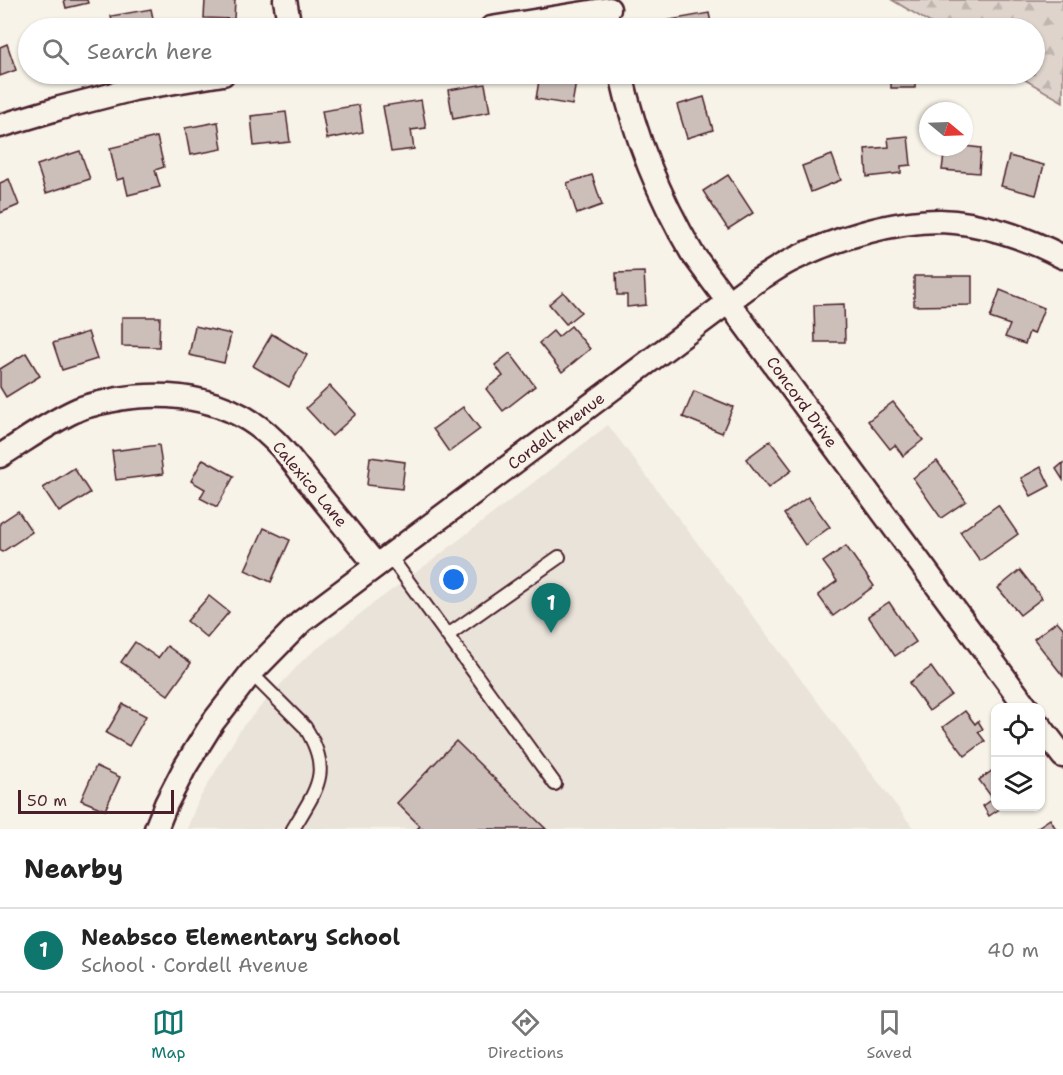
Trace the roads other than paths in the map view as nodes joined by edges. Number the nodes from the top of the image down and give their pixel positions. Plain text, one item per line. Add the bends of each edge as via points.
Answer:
1 (285, 0) edge
2 (610, 12) edge
3 (288, 18) edge
4 (565, 18) edge
5 (164, 84) edge
6 (624, 84) edge
7 (0, 126) edge
8 (1063, 256) edge
9 (728, 303) junction
10 (0, 456) edge
11 (559, 557) dead end
12 (383, 560) junction
13 (448, 635) junction
14 (251, 673) junction
15 (1023, 703) edge
16 (1045, 731) edge
17 (1063, 756) edge
18 (555, 784) dead end
19 (156, 829) edge
20 (294, 829) edge

1 - 3 street
2 - 4 street
5 - 7 street
6 - 9 street, Concord Drive via 663,198 692,253
8 - 9 street, Cordell Avenue via 1002,232 964,224 907,224 828,244 790,261
9 - 12 street, Cordell Avenue
9 - 15 street, Concord Drive
10 - 12 street, Calexico Lane via 81,408 138,396 204,400 254,423 275,441
11 - 13 lane
12 - 13 lane
12 - 14 street, Cordell Avenue via 302,622
13 - 18 lane
14 - 19 street, Cordell Avenue via 191,758
14 - 20 lane via 305,727 320,755 319,783
16 - 17 street

